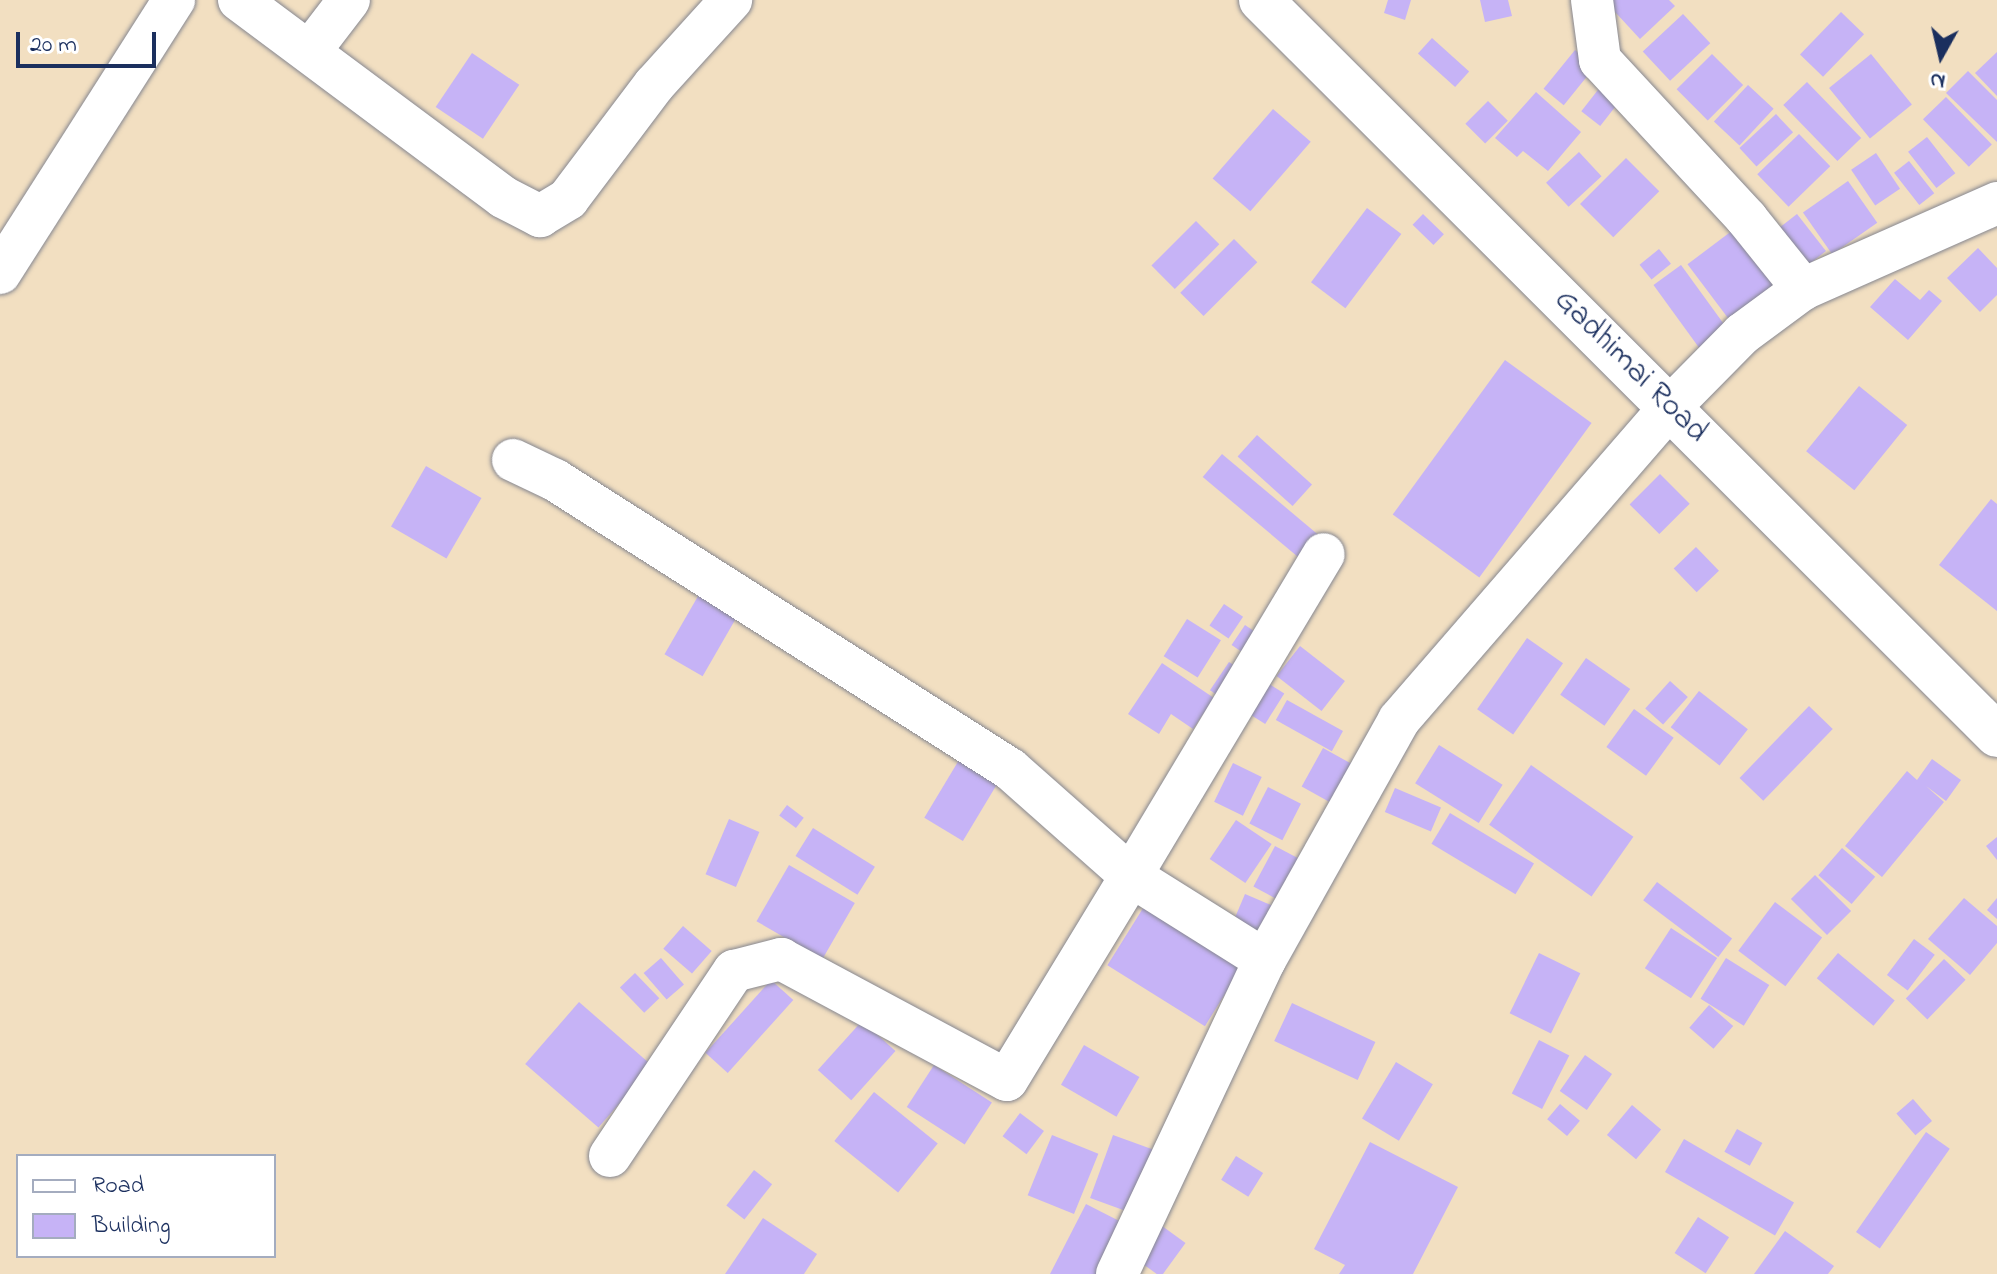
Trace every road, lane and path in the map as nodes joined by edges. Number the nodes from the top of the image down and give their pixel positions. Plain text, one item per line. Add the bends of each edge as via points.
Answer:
1 (174, 0) edge
2 (239, 0) edge
3 (349, 0) edge
4 (731, 0) edge
5 (1261, 0) edge
6 (1592, 0) edge
7 (310, 51) junction
8 (1997, 203) edge
9 (0, 273) edge
10 (1803, 289) junction
11 (1670, 407) junction
12 (513, 460) dead end
13 (1324, 554) dead end
14 (1997, 735) edge
15 (1131, 876) junction
16 (1265, 960) junction
17 (610, 1156) dead end
18 (1117, 1274) edge

1 - 9 street
2 - 7 street
3 - 7 street
4 - 7 street via 654,85 568,199 540,216 503,197
5 - 11 street, Gadhimai Road
6 - 10 street via 1600,60 1747,219
8 - 10 street
10 - 11 street via 1742,334
11 - 14 street, Gadhimai Road
11 - 16 street via 1399,720
12 - 15 street via 555,480 1010,769
13 - 15 street
15 - 16 street
15 - 17 street via 1007,1080 781,959 734,971
16 - 18 street

